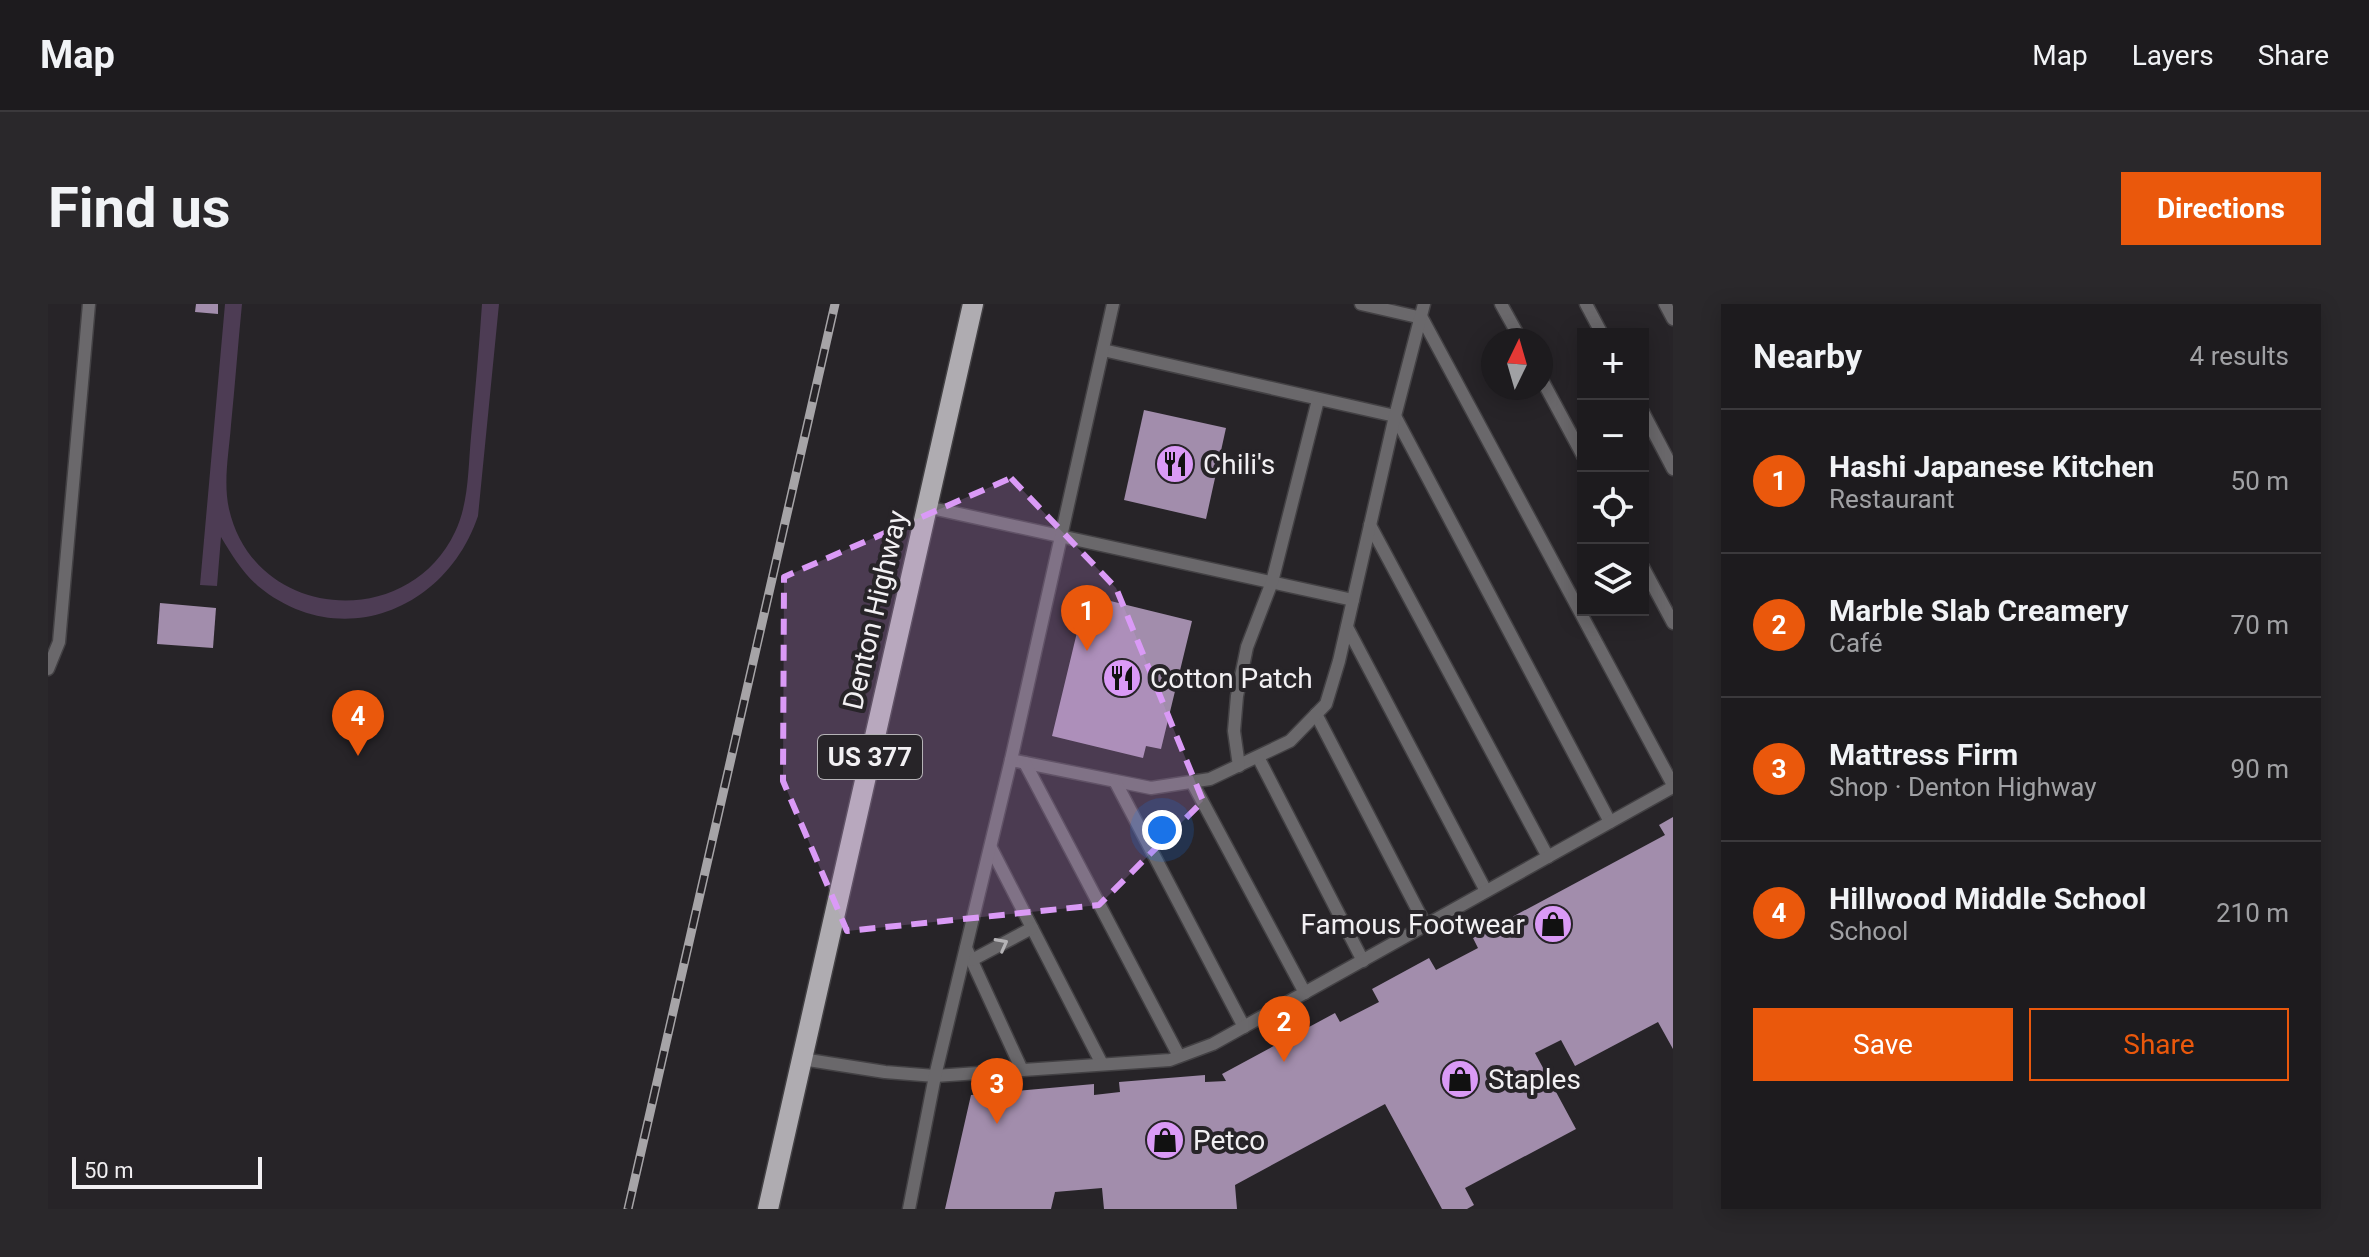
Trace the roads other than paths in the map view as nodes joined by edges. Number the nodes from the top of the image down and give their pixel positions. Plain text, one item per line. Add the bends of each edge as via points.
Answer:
1 (89, 304) edge
2 (973, 304) edge
3 (1113, 304) edge
4 (1361, 304) edge
5 (1424, 304) edge
6 (1501, 304) edge
7 (1586, 304) edge
8 (1665, 304) edge
9 (1422, 318) junction
10 (1673, 319) edge
11 (1514, 328) edge
12 (1599, 328) edge
13 (1103, 350) junction
14 (1318, 400) junction
15 (1553, 400) edge
16 (1395, 416) junction
17 (1649, 423) edge
18 (1577, 445) edge
19 (1673, 469) edge
20 (927, 507) junction
21 (1370, 525) junction
22 (1061, 536) junction
23 (1649, 578) edge
24 (1272, 582) junction
25 (1353, 600) junction
26 (1673, 623) edge
27 (1347, 627) junction
28 (48, 669) edge
29 (1316, 714) junction
30 (1258, 757) junction
31 (1011, 760) junction
32 (1025, 763) junction
33 (1239, 766) junction
34 (1115, 781) junction
35 (1192, 782) junction
36 (1673, 786) edge
37 (1610, 822) junction
38 (991, 848) junction
39 (1548, 857) junction
40 (1486, 891) junction
41 (1426, 926) junction
42 (1032, 928) junction
43 (969, 954) junction
44 (1363, 961) junction
45 (1305, 993) junction
46 (1244, 1027) junction
47 (1179, 1056) junction
48 (802, 1059) junction
49 (1102, 1064) junction
50 (1022, 1070) junction
51 (935, 1076) junction
52 (768, 1209) edge
53 (909, 1209) edge

1 - 28 lane via 59,642
2 - 20 main road, Denton Highway / US 377
3 - 13 lane
4 - 9 lane
5 - 9 lane
6 - 11 lane
7 - 12 lane
8 - 10 lane
9 - 16 lane
9 - 36 lane
13 - 14 lane
13 - 22 lane
14 - 16 lane
14 - 24 lane
15 - 18 lane
16 - 21 lane
16 - 37 lane
17 - 19 lane
20 - 22 lane
20 - 48 main road, Denton Highway / US 377
21 - 25 lane
21 - 39 lane
22 - 24 lane
22 - 31 lane
23 - 26 lane
24 - 25 lane
24 - 33 lane via 1247,647 1237,696
25 - 27 lane
27 - 29 lane via 1326,704
27 - 40 lane
29 - 30 lane via 1290,741
29 - 41 lane
30 - 33 lane
30 - 44 lane
31 - 32 lane
31 - 38 lane
32 - 34 lane
32 - 47 lane
33 - 35 lane
34 - 35 lane via 1151,788
34 - 46 lane
35 - 45 lane
36 - 37 lane
37 - 39 lane
38 - 42 lane
38 - 43 lane
39 - 40 lane
40 - 41 lane
41 - 44 lane
43 -> 42 lane
42 - 49 lane
43 - 50 lane
43 - 51 lane
44 - 45 lane
45 - 46 lane
46 - 47 lane
47 - 49 lane
48 - 51 lane
48 - 52 main road, Denton Highway / US 377
49 - 50 lane
50 - 51 lane
51 - 53 lane

